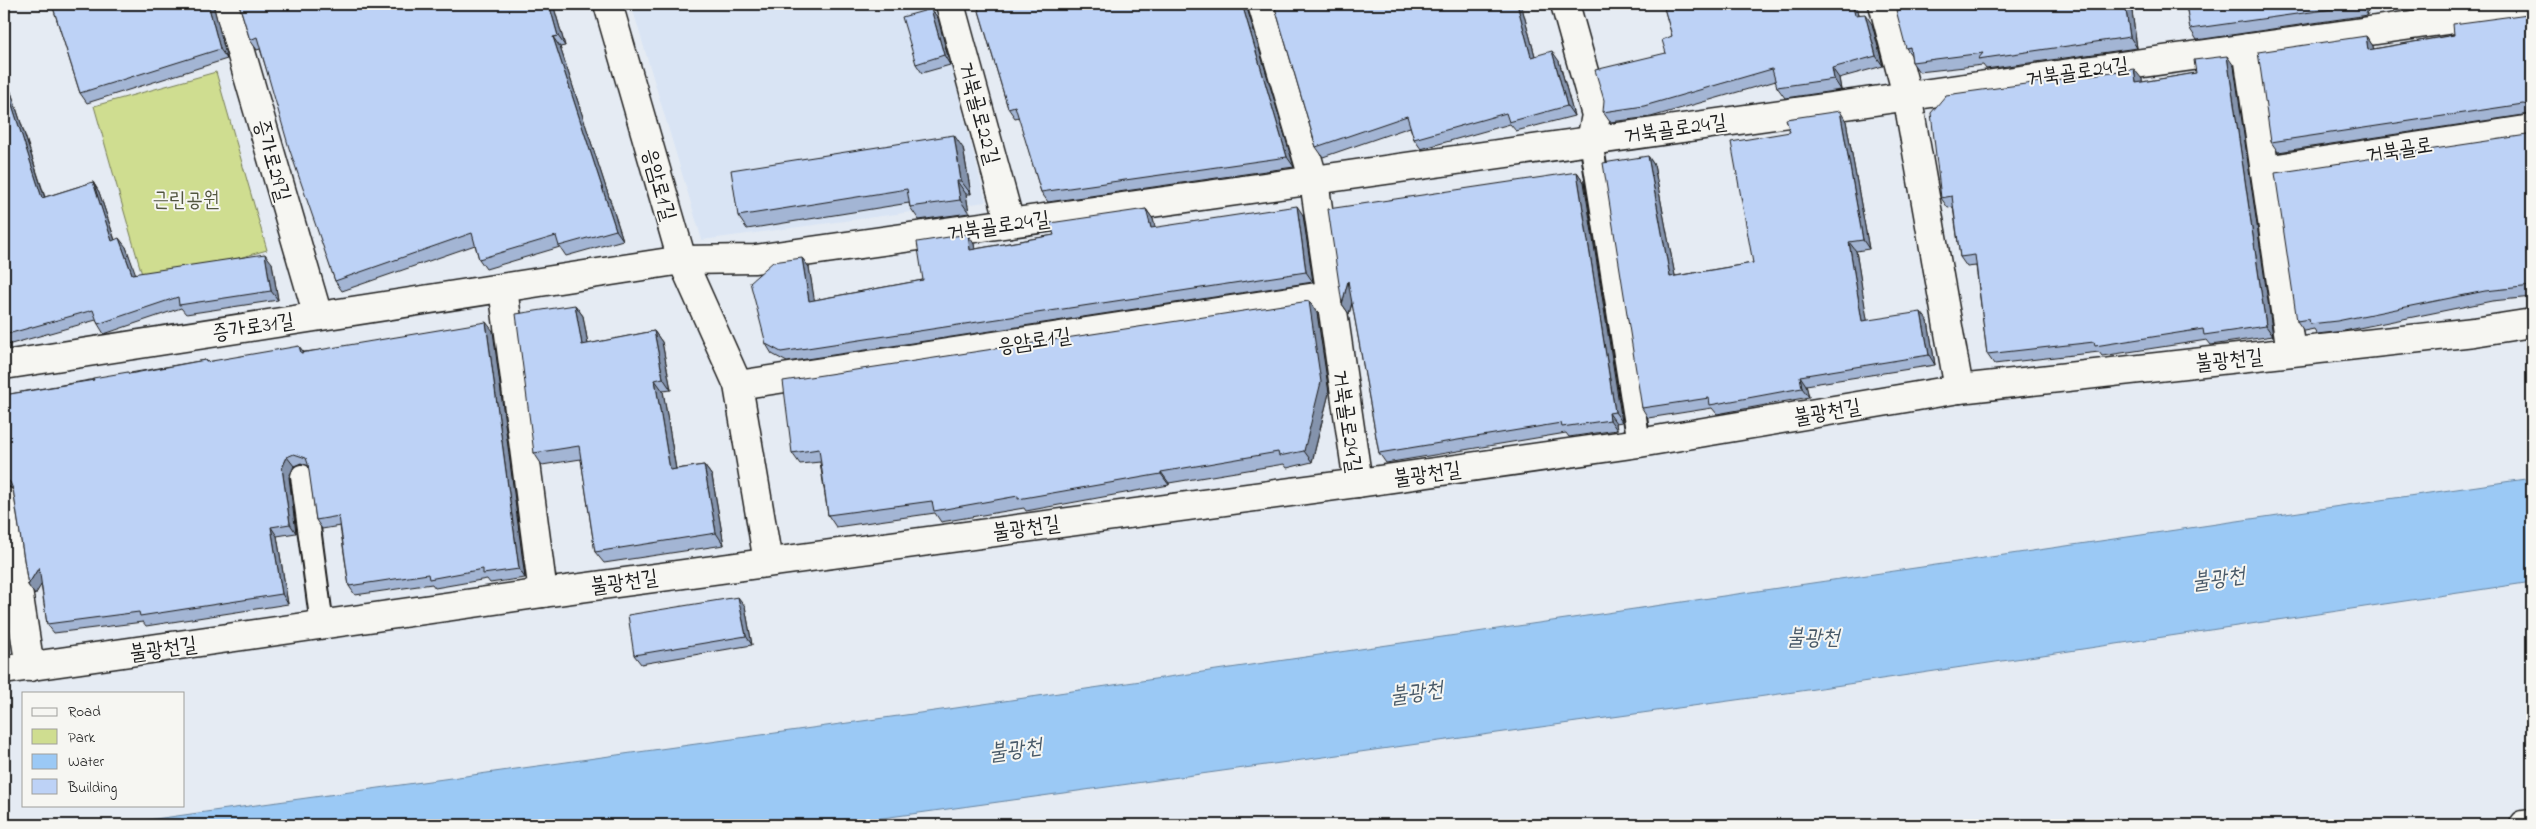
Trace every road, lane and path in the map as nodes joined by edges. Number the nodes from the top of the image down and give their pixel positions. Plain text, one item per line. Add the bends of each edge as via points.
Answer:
1 (227, 4) edge
2 (608, 4) edge
3 (950, 4) edge
4 (1262, 4) edge
5 (1566, 4) edge
6 (1883, 4) edge
7 (2532, 8) edge
8 (2426, 13) edge
9 (2247, 48) junction
10 (1908, 95) junction
11 (2532, 129) edge
12 (1591, 140) junction
13 (2265, 170) junction
14 (1314, 181) junction
15 (1010, 223) junction
16 (682, 260) junction
17 (503, 288) junction
18 (1330, 295) junction
19 (318, 316) junction
20 (2532, 323) edge
21 (2291, 352) junction
22 (4, 365) edge
23 (738, 385) junction
24 (1959, 389) junction
25 (1639, 443) junction
26 (302, 476) edge
27 (1358, 483) junction
28 (4, 501) edge
29 (6, 532) edge
30 (768, 562) junction
31 (543, 593) junction
32 (322, 625) junction
33 (17, 668) edge
34 (2532, 824) edge
35 (2524, 825) edge

1 - 19 street, 증가로29길
2 - 16 street, 응암로1길
3 - 15 street, 거북골로22길
4 - 14 street
5 - 12 street via 1596,114
6 - 10 street
7 - 8 street, 거북골로24길
8 - 9 street, 거북골로24길
9 - 10 street, 거북골로24길
9 - 13 street
10 - 12 street, 거북골로24길
10 - 24 street
11 - 13 street, 거북골로
12 - 14 street, 거북골로24길
12 - 25 lane
13 - 21 street
14 - 15 street, 거북골로24길
14 - 18 street, 거북골로24길
15 - 16 street, 거북골로24길 via 755,259
16 - 17 street, 증가로31길
16 - 23 street, 응암로1길
17 - 19 street, 증가로31길
17 - 31 street
18 - 23 street, 응암로1길
18 - 27 street, 거북골로24길
19 - 22 street, 증가로31길
20 - 21 street, 불광천길
21 - 24 street, 불광천길
23 - 30 street, 응암로1길
24 - 25 street, 불광천길
25 - 27 street, 불광천길
26 - 32 lane
27 - 30 street, 불광천길
28 - 29 street
29 - 33 street
30 - 31 street, 불광천길
31 - 32 street, 불광천길
32 - 33 street, 불광천길
34 - 35 street

